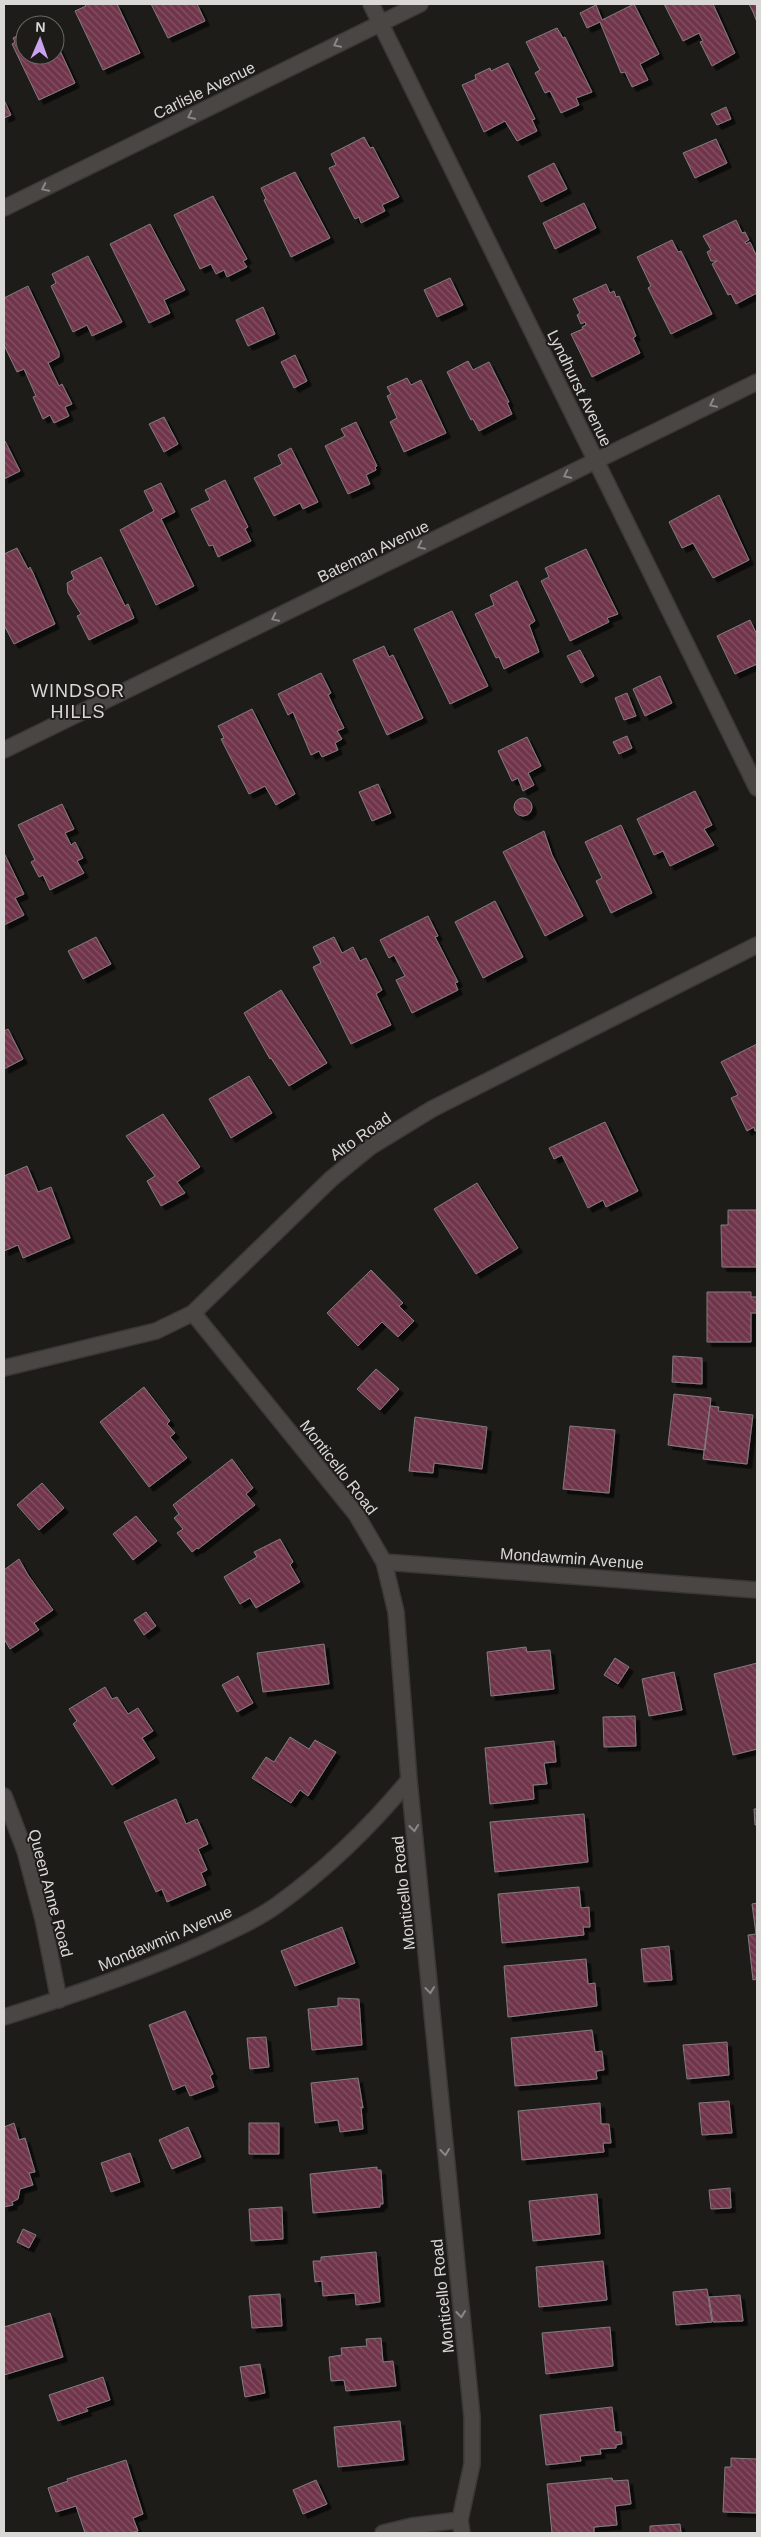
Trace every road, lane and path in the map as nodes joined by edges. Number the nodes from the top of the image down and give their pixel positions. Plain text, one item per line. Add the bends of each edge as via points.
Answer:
1 (371, 4) edge
2 (420, 4) edge
3 (380, 23) junction
4 (4, 208) edge
5 (757, 382) edge
6 (597, 461) junction
7 (4, 750) edge
8 (757, 788) edge
9 (757, 945) edge
10 (193, 1313) junction
11 (4, 1368) edge
12 (384, 1562) junction
13 (757, 1590) edge
14 (409, 1780) junction
15 (4, 1796) edge
16 (59, 2000) junction
17 (4, 2017) edge
18 (461, 2527) edge
19 (382, 2533) edge

1 - 3 street, Lyndhurst Avenue
2 - 3 street, Carlisle Avenue
3 -> 4 street, Carlisle Avenue
3 - 6 street, Lyndhurst Avenue
5 -> 6 street, Bateman Avenue
6 -> 7 street, Bateman Avenue
6 - 8 street, Lyndhurst Avenue
9 - 10 street, Alto Road via 432,1109 370,1147 331,1179
10 - 11 street, Alto Road via 156,1331
10 - 12 street, Monticello Road via 356,1514
12 - 13 street, Mondawmin Avenue
12 - 14 street, Monticello Road via 396,1612
14 - 16 street, Mondawmin Avenue via 377,1818 331,1862 276,1906 228,1933
14 -> 18 street, Monticello Road via 472,2417 472,2464
15 - 16 street, Queen Anne Road via 28,1860
16 - 17 street, Mondawmin Avenue
18 - 19 street via 412,2526

